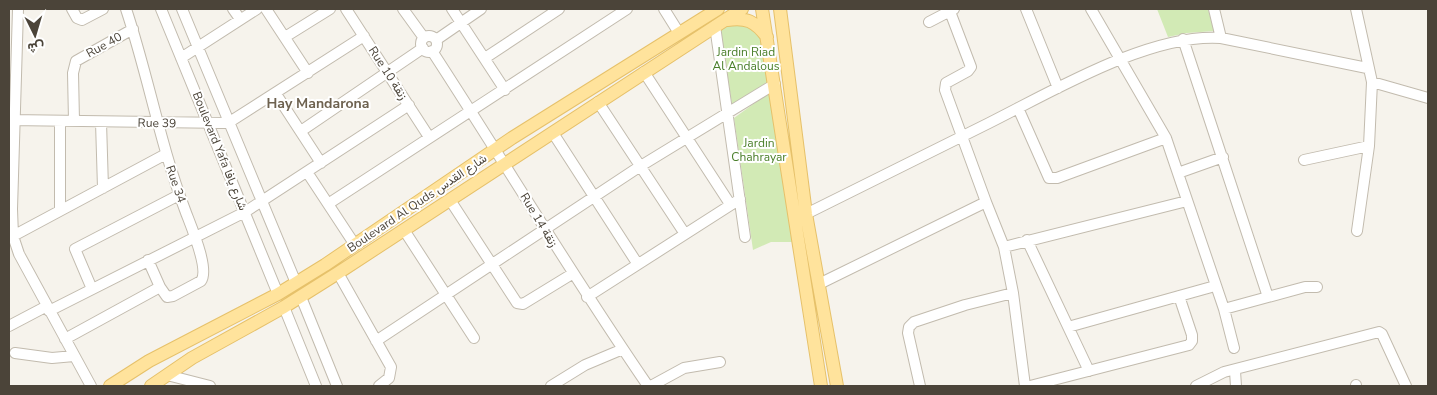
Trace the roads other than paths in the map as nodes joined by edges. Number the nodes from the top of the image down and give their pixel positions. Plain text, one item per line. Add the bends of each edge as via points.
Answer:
1 (18, 9) edge
2 (72, 9) edge
3 (103, 9) edge
4 (126, 9) edge
5 (161, 9) edge
6 (182, 9) edge
7 (233, 9) edge
8 (257, 9) edge
9 (266, 9) edge
10 (330, 9) edge
11 (346, 9) edge
12 (403, 9) edge
13 (452, 9) edge
14 (481, 9) edge
15 (559, 9) edge
16 (627, 9) edge
17 (664, 9) edge
18 (718, 9) edge
19 (742, 9) edge
20 (762, 9) edge
21 (780, 9) edge
22 (1026, 9) edge
23 (1091, 9) edge
24 (1214, 9) edge
25 (1356, 9) edge
26 (951, 10) edge
27 (240, 19) junction
28 (461, 22) junction
29 (928, 22) dead end
30 (720, 24) junction
31 (132, 29) junction
32 (679, 33) junction
33 (13, 35) edge
34 (364, 36) junction
35 (285, 37) junction
36 (766, 37) junction
37 (1221, 38) junction
38 (1183, 39) junction
39 (426, 46) junction
40 (197, 48) junction
41 (181, 58) junction
42 (484, 58) junction
43 (1120, 60) junction
44 (1367, 68) junction
45 (12, 71) edge
46 (387, 71) junction
47 (644, 72) junction
48 (308, 73) junction
49 (1372, 82) junction
50 (775, 84) junction
51 (1058, 88) junction
52 (505, 90) junction
53 (276, 94) junction
54 (1428, 98) edge
55 (598, 102) junction
56 (409, 105) junction
57 (1018, 108) junction
58 (471, 110) junction
59 (728, 113) junction
60 (12, 120) edge
61 (60, 121) junction
62 (74, 121) junction
63 (102, 122) junction
64 (156, 122) junction
65 (208, 123) junction
66 (228, 123) junction
67 (301, 131) junction
68 (553, 132) junction
69 (962, 136) junction
70 (428, 137) junction
71 (1166, 138) junction
72 (687, 139) junction
73 (1369, 146) junction
74 (497, 150) junction
75 (166, 154) junction
76 (1223, 157) junction
77 (1304, 160) dead end
78 (321, 163) junction
79 (505, 163) junction
80 (639, 167) junction
81 (307, 172) junction
82 (1178, 173) junction
83 (103, 188) junction
84 (179, 195) junction
85 (593, 197) junction
86 (450, 200) junction
87 (735, 201) junction
88 (1187, 201) junction
89 (260, 202) junction
90 (986, 202) junction
91 (328, 204) junction
92 (60, 210) junction
93 (245, 212) junction
94 (806, 214) junction
95 (404, 230) junction
96 (544, 230) junction
97 (1357, 230) dead end
98 (685, 234) junction
99 (11, 236) edge
100 (194, 236) junction
101 (745, 237) dead end
102 (1027, 240) junction
103 (355, 245) junction
104 (1004, 247) junction
105 (148, 260) junction
106 (637, 263) junction
107 (492, 264) junction
108 (338, 273) junction
109 (572, 274) junction
110 (296, 283) junction
111 (819, 284) junction
112 (1215, 286) junction
113 (160, 287) junction
114 (1317, 287) dead end
115 (92, 289) junction
116 (1013, 293) junction
117 (278, 294) junction
118 (446, 296) junction
119 (1179, 296) junction
120 (301, 297) junction
121 (587, 297) junction
122 (1268, 297) junction
123 (284, 307) junction
124 (48, 309) junction
125 (1224, 309) junction
126 (9, 326) edge
127 (1068, 327) junction
128 (474, 338) dead end
129 (65, 339) junction
130 (376, 340) junction
131 (1234, 348) dead end
132 (622, 349) junction
133 (15, 353) dead end
134 (74, 356) junction
135 (720, 362) dead end
136 (1235, 371) junction
137 (1089, 372) junction
138 (167, 375) junction
139 (91, 386) edge
140 (110, 386) edge
141 (151, 386) edge
142 (210, 386) edge
143 (316, 386) edge
144 (337, 386) edge
145 (379, 386) edge
146 (550, 386) edge
147 (650, 386) edge
148 (821, 386) edge
149 (836, 386) edge
150 (920, 386) edge
151 (1026, 386) edge
152 (1030, 386) edge
153 (1196, 386) edge
154 (1236, 386) edge
155 (1406, 386) edge

1 - 33 street
2 - 3 street via 82,20
4 - 31 street, Rue 34
5 - 41 street, Boulevard Yafa شارع يافا
6 - 40 street, Boulevard Yafa شارع يافا
7 - 27 street
8 - 27 street
9 - 35 street
10 - 35 street
11 - 34 street, Rue 10 زنقة
12 - 39 street, Rue 14 زنقة
13 - 28 street
14 - 28 street
15 - 42 street
16 - 52 street
17 - 32 street
18 - 32 main road, Boulevard Al Quds شارع القدس
19 - 30 main road, Boulevard Al Quds شارع القدس
20 - 36 main road
21 - 94 main road
22 - 51 street
23 - 43 street
24 - 37 street
25 - 44 street
26 - 29 street
26 - 69 street via 971,64 968,71 946,83 945,87
27 - 40 street
28 - 39 street via 436,40 437,46
28 - 42 street
30 - 36 main road via 742,18 752,21
30 - 47 main road, Boulevard Al Quds شارع القدس
30 - 59 street
31 - 62 street, Rue 40 via 76,62 73,73
31 - 64 street, Rue 34
32 - 74 main road, Boulevard Al Quds شارع القدس
33 - 45 street
34 - 46 street, Rue 10 زنقة
34 - 48 street
35 - 48 street
36 - 50 main road
37 - 38 street
37 - 44 street
38 - 43 street
38 - 76 street
39 - 46 street
39 - 58 street, Rue 14 زنقة
40 - 41 street
40 - 66 street, Boulevard Yafa شارع يافا
41 - 65 street, Boulevard Yafa شارع يافا
42 - 52 street
43 - 51 street
43 - 71 street
44 - 49 street
45 - 60 street
46 - 56 street, Rue 10 زنقة
46 - 67 street
47 - 55 main road, Boulevard Al Quds شارع القدس
47 - 72 street
48 - 53 street
49 - 54 street
49 - 73 street
50 - 59 street
50 - 148 main road
51 - 57 street
52 - 58 street
53 - 66 street
53 - 67 street
55 - 68 main road, Boulevard Al Quds شارع القدس
55 - 80 street
56 - 70 street, Rue 10 زنقة
56 - 78 street
57 - 69 street
57 - 71 street via 1046,175 1052,179
58 - 70 street
58 - 74 street, Rue 14 زنقة
59 - 72 street
59 - 87 street
60 - 61 street, Rue 39
60 - 99 street
61 - 62 street, Rue 39
61 - 92 street
62 - 63 street, Rue 39
63 - 64 street, Rue 39
63 - 83 street
64 - 65 street, Rue 39
64 - 75 street, Rue 34
65 - 66 street, Rue 39
65 - 93 street, Boulevard Yafa شارع يافا
66 - 89 street, Boulevard Yafa شارع يافا
67 - 78 street
68 - 79 main road, Boulevard Al Quds شارع القدس
68 - 85 street
69 - 90 street
69 - 94 street
70 - 91 street
71 - 82 street
72 - 80 street
72 - 87 street
73 - 77 street
73 - 97 street
74 - 79 street, Rue 14 زنقة
74 - 103 main road, Boulevard Al Quds شارع القدس
75 - 83 street
75 - 84 street, Rue 34
76 - 82 street
76 - 122 street
78 - 81 street
79 - 86 main road, Boulevard Al Quds شارع القدس
79 - 96 street, Rue 14 زنقة
80 - 85 street
80 - 98 street
81 - 89 street
81 - 91 street
82 - 88 street
83 - 92 street
84 - 100 street, Rue 34
84 - 115 street via 75,249
85 - 96 street
85 - 106 street
86 - 95 main road, Boulevard Al Quds شارع القدس
86 - 107 street
87 - 98 street
87 - 101 street
88 - 102 street
88 - 112 street
89 - 93 street
89 - 110 street, Boulevard Yafa شارع يافا
90 - 104 street
90 - 111 street
91 - 103 street
92 - 99 street
93 - 100 street
93 - 117 street, Boulevard Yafa شارع يافا
94 - 111 main road
95 - 108 main road, Boulevard Al Quds شارع القدس
95 - 118 street
96 - 107 street
96 - 109 street, Rue 14 زنقة
98 - 106 street
99 - 124 street
100 - 105 street
100 - 113 street, Rue 34 via 204,267 204,278 173,296 166,296
102 - 104 street
102 - 127 street
103 - 110 main road, Boulevard Al Quds شارع القدس
104 - 116 street
105 - 113 street
105 - 115 street
106 - 121 street
107 - 109 street via 520,304
107 - 118 street
108 - 120 main road, Boulevard Al Quds شارع القدس
108 - 130 street
109 - 121 street, Rue 14 زنقة
110 - 117 main road, Boulevard Al Quds شارع القدس
111 - 149 main road
112 - 119 street
112 - 125 street
113 - 129 street
114 - 122 street
115 - 124 street
116 - 150 street via 965,305 914,322 909,327
116 - 151 street
117 - 140 main road, Boulevard Al Quds شارع القدس via 149,361
118 - 128 street
118 - 130 street
119 - 127 street
119 - 137 street via 1192,335 1189,345
120 - 123 main road, Boulevard Al Quds شارع القدس
120 - 144 street
121 - 132 street, Rue 14 زنقة
122 - 125 street
123 - 138 main road, Boulevard Al Quds شارع القدس
123 - 143 street
124 - 126 street
124 - 129 street
125 - 131 street
127 - 137 street
129 - 134 street
130 - 145 street via 391,370 389,378
132 - 146 street
132 - 147 street, Rue 14 زنقة
133 - 134 street via 52,358
134 - 139 street
135 - 147 street via 684,368
136 - 153 street via 1224,372
136 - 154 street
136 - 155 street via 1379,332
137 - 152 street
138 - 141 main road, Boulevard Al Quds شارع القدس
138 - 142 street

